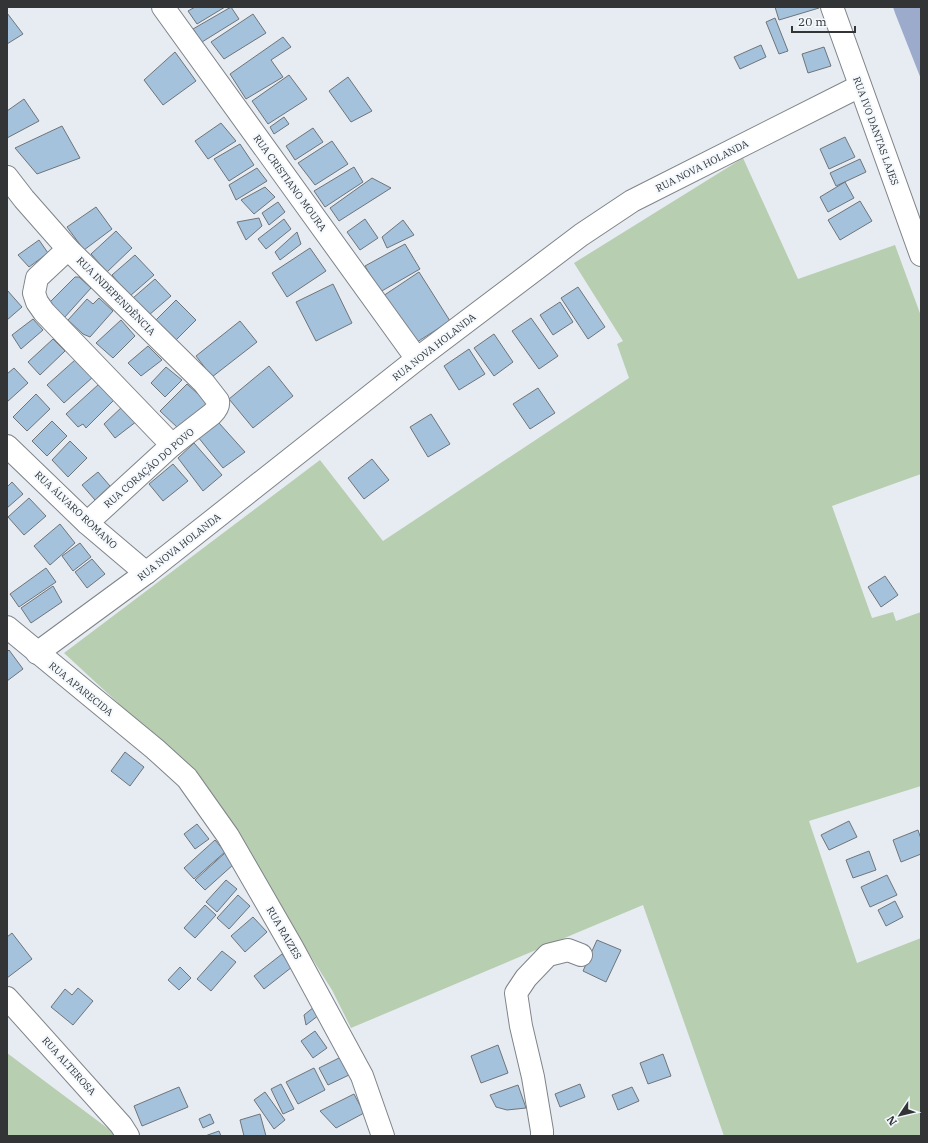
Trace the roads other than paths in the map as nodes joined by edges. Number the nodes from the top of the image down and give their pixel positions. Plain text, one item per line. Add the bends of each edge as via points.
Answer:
1 (163, 7) edge
2 (832, 7) edge
3 (860, 86) junction
4 (7, 177) edge
5 (68, 249) junction
6 (921, 255) edge
7 (417, 359) junction
8 (212, 414) joint
9 (172, 445) junction
10 (7, 446) edge
11 (87, 523) junction
12 (146, 573) junction
13 (7, 627) edge
14 (37, 653) junction
15 (155, 749) joint
16 (581, 955) dead end
17 (7, 998) edge
18 (376, 1134) edge
19 (128, 1136) edge
20 (542, 1136) edge

1 - 7 street, RUA CRISTIANO MOURA
2 - 3 street, RUA IVO DANTAS LAJES
3 - 6 street, RUA IVO DANTAS LAJES
3 - 7 street, RUA NOVA HOLANDA via 632,201 581,235
4 - 5 street, RUA INDEPENDÊNCIA
5 - 8 street, RUA INDEPENDÊNCIA via 204,384 218,401
5 - 9 street via 37,278 34,293 37,302
7 - 12 street, RUA NOVA HOLANDA
8 - 9 street, RUA CORAÇÃO DO POVO
9 - 11 street, RUA CORAÇÃO DO POVO
10 - 11 street, RUA ÁLVARO ROMANO
11 - 12 street, RUA ÁLVARO ROMANO
12 - 14 street, RUA NOVA HOLANDA
13 - 14 street, RUA APARECIDA
14 - 15 street, RUA APARECIDA
15 - 18 street, RUA RAIZES via 187,778 228,836 292,947 362,1076
16 - 20 street via 568,950 548,955 526,978 516,993 535,1084
17 - 19 street, RUA ALTEROSA

